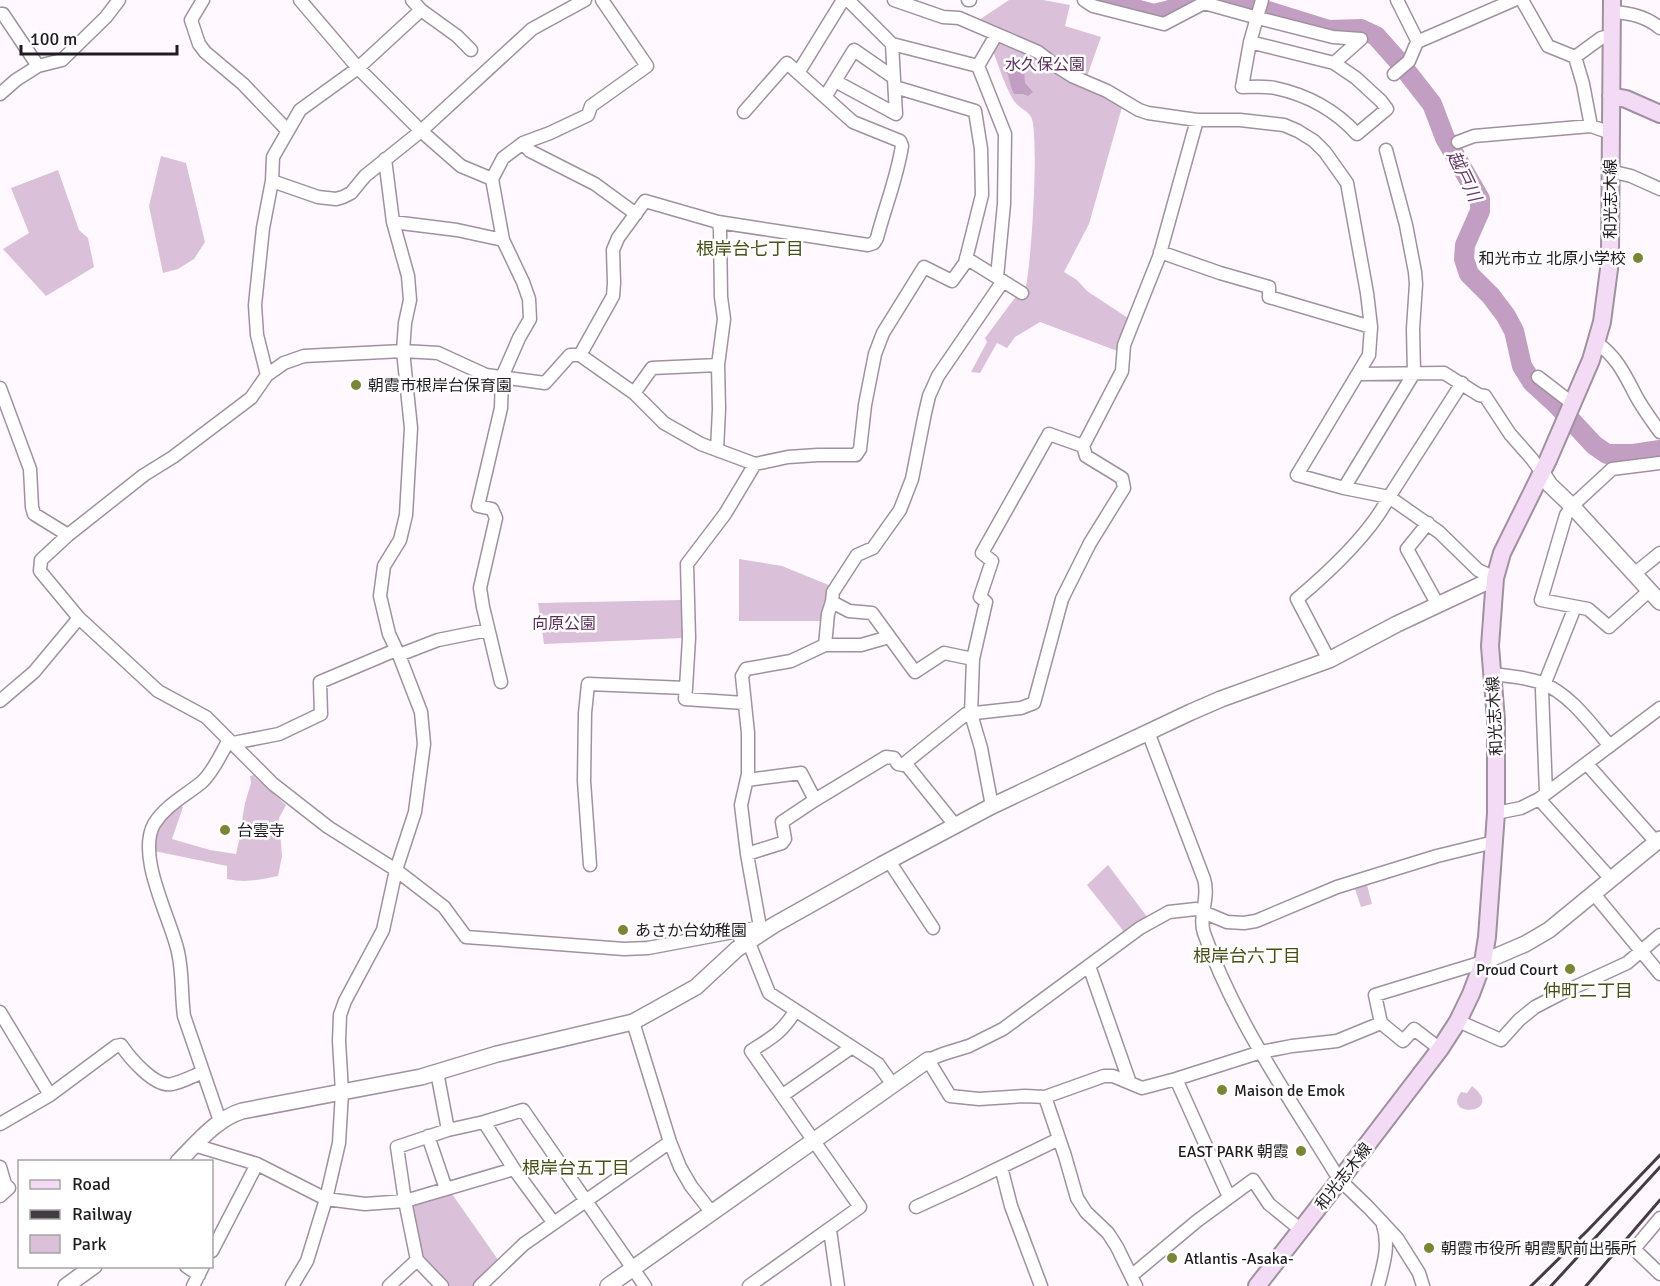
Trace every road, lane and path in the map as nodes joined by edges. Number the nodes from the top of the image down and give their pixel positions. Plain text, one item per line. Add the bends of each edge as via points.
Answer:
1 (119, 0) edge
2 (203, 0) edge
3 (300, 0) edge
4 (412, 0) edge
5 (585, 0) edge
6 (602, 0) edge
7 (845, 0) edge
8 (894, 0) edge
9 (1084, 0) edge
10 (1397, 0) edge
11 (1514, 0) edge
12 (1522, 0) edge
13 (1612, 6) edge
14 (421, 10) junction
15 (1260, 10) edge
16 (0, 14) edge
17 (1660, 28) edge
18 (996, 34) junction
19 (1611, 36) junction
20 (1250, 42) junction
21 (1418, 42) junction
22 (892, 44) junction
23 (471, 50) dead end
24 (1575, 57) junction
25 (1334, 63) junction
26 (38, 66) junction
27 (978, 66) junction
28 (358, 68) junction
29 (1396, 73) dead end
30 (798, 74) junction
31 (835, 81) junction
32 (894, 82) junction
33 (0, 94) edge
34 (1611, 96) junction
35 (825, 97) junction
36 (744, 112) dead end
37 (1660, 114) edge
38 (1197, 120) junction
39 (1591, 126) junction
40 (288, 131) junction
41 (421, 131) junction
42 (1611, 133) junction
43 (1458, 142) dead end
44 (523, 143) junction
45 (1386, 150) dead end
46 (385, 159) junction
47 (1610, 171) junction
48 (492, 178) junction
49 (272, 182) junction
50 (1660, 189) edge
51 (636, 214) junction
52 (393, 222) junction
53 (718, 222) junction
54 (503, 240) junction
55 (1160, 252) junction
56 (966, 258) junction
57 (1000, 279) junction
58 (1022, 293) dead end
59 (1371, 327) junction
60 (1597, 343) junction
61 (403, 351) junction
62 (580, 356) junction
63 (718, 365) junction
64 (1414, 373) junction
65 (1359, 374) junction
66 (267, 375) junction
67 (502, 377) junction
68 (1538, 377) dead end
69 (1462, 383) junction
70 (0, 388) edge
71 (634, 393) junction
72 (1569, 413) junction
73 (1660, 432) edge
74 (1083, 446) junction
75 (717, 450) junction
76 (1660, 463) edge
77 (755, 464) junction
78 (1542, 473) junction
79 (1344, 488) junction
80 (1389, 497) junction
81 (1572, 506) junction
82 (1428, 523) junction
83 (68, 535) junction
84 (1660, 553) edge
85 (1634, 574) junction
86 (1495, 578) junction
87 (1649, 591) junction
88 (832, 602) junction
89 (1660, 602) edge
90 (1438, 605) junction
91 (1575, 607) junction
92 (79, 618) junction
93 (488, 630) junction
94 (890, 637) junction
95 (825, 645) junction
96 (398, 652) junction
97 (974, 659) junction
98 (1329, 660) junction
99 (1492, 674) junction
100 (501, 682) dead end
101 (1544, 684) junction
102 (686, 688) junction
103 (0, 701) edge
104 (744, 703) junction
105 (1660, 708) edge
106 (971, 714) junction
107 (1148, 732) junction
108 (231, 741) junction
109 (1610, 746) junction
110 (905, 763) junction
111 (1587, 764) junction
112 (747, 780) junction
113 (1543, 796) junction
114 (815, 800) junction
115 (992, 806) junction
116 (1496, 813) junction
117 (955, 825) junction
118 (1658, 840) edge
119 (1494, 842) junction
120 (747, 854) junction
121 (889, 861) junction
122 (590, 865) dead end
123 (396, 870) junction
124 (1611, 879) junction
125 (1594, 894) junction
126 (1204, 912) junction
127 (933, 928) dead end
128 (762, 929) junction
129 (1660, 934) edge
130 (741, 938) junction
131 (1641, 951) junction
132 (1483, 962) junction
133 (1089, 966) junction
134 (1660, 974) edge
135 (795, 1011) junction
136 (0, 1012) edge
137 (1458, 1021) junction
138 (633, 1022) junction
139 (1381, 1023) junction
140 (852, 1047) junction
141 (1440, 1049) junction
142 (1261, 1052) junction
143 (928, 1060) junction
144 (203, 1072) junction
145 (436, 1072) junction
146 (1176, 1079) junction
147 (1130, 1083) junction
148 (892, 1085) junction
149 (342, 1092) junction
150 (50, 1095) junction
151 (783, 1095) junction
152 (1045, 1097) junction
153 (220, 1121) junction
154 (484, 1122) junction
155 (0, 1124) edge
156 (447, 1130) junction
157 (428, 1136) junction
158 (1059, 1139) junction
159 (815, 1141) junction
160 (670, 1142) junction
161 (194, 1145) junction
162 (179, 1160) edge
163 (257, 1164) junction
164 (0, 1167) edge
165 (1001, 1167) junction
166 (514, 1168) junction
167 (1340, 1180) junction
168 (446, 1189) junction
169 (0, 1196) edge
170 (1229, 1197) junction
171 (326, 1200) junction
172 (585, 1200) junction
173 (405, 1201) junction
174 (916, 1207) dead end
175 (712, 1213) junction
176 (1660, 1218) edge
177 (553, 1222) junction
178 (1383, 1226) junction
179 (830, 1230) junction
180 (1301, 1230) junction
181 (213, 1249) edge
182 (417, 1260) junction
183 (1410, 1260) junction
184 (1383, 1264) junction
185 (91, 1268) edge
186 (633, 1268) junction
187 (1660, 1274) edge
188 (1133, 1281) edge
189 (66, 1286) edge
190 (292, 1286) edge
191 (389, 1286) edge
192 (442, 1286) edge
193 (480, 1286) edge
194 (608, 1286) edge
195 (645, 1286) edge
196 (749, 1286) edge
197 (838, 1286) edge
198 (1041, 1286) edge
199 (1257, 1286) edge
200 (1378, 1286) edge
201 (1422, 1286) edge

1 - 26 street via 62,60
2 - 40 street via 190,20 198,44
3 - 28 street
4 - 14 street
5 - 41 street via 532,29
6 - 44 street via 647,66 591,106 588,116
7 - 22 street
7 - 30 street
8 - 18 street via 943,18 959,18
9 - 15 street via 1093,6 1164,24 1204,3
10 - 21 street
11 - 21 street
12 - 24 street via 1548,46
13 - 17 street via 1639,15
13 - 19 main road, 和光志木線
14 - 23 street
14 - 28 street
15 - 20 street
15 - 25 street via 1333,38 1361,39
16 - 26 street
18 - 27 street
18 - 38 street via 1038,52 1072,76 1139,110
19 - 24 street via 1601,38
19 - 34 main road, 和光志木線
20 - 25 street
20 - 25 street via 1242,87 1273,88 1306,96 1331,110 1357,134 1387,109 1356,78
21 - 29 street via 1409,61
22 - 27 street
22 - 32 street
24 - 39 street
26 - 33 street
27 - 57 street via 1005,134
28 - 40 street via 300,110
28 - 41 street
30 - 35 street
30 - 36 street via 787,63
31 - 32 street via 854,50
31 - 32 street via 896,114
31 - 35 street
32 - 56 street via 975,111 982,195
34 - 37 main road
34 - 42 main road, 和光志木線
35 - 53 street via 853,122 900,141 902,146 895,182 874,243
38 - 55 street
38 - 59 street via 1284,125 1314,141 1325,152 1347,183
39 - 42 street
39 - 43 street via 1474,136
40 - 49 street via 273,157
41 - 46 street
41 - 48 street via 461,166
42 - 47 main road, 和光志木線
44 - 48 street via 503,158
44 - 51 street via 530,151 595,184
45 - 64 street via 1415,272
46 - 49 street via 351,193 336,199
46 - 52 street
47 - 50 street
47 - 60 main road, 和光志木線 via 1609,269
48 - 54 street
49 - 66 street via 255,305 257,335
51 - 53 street via 645,201
51 - 62 street via 613,250 613,296
52 - 54 street
52 - 61 street via 408,276 410,300
53 - 63 street via 724,319
54 - 67 street via 529,299 530,319
55 - 59 street via 1269,287 1269,297
55 - 74 street via 1124,345 1122,371
56 - 57 street
56 - 77 street via 952,281 924,267 883,333 875,354 856,455 788,457
57 - 58 street
57 - 88 street via 938,376 927,404 912,479 900,510 873,548 856,555 833,592
59 - 65 street via 1369,355
60 - 72 main road, 和光志木線
60 - 73 street via 1626,374
61 - 66 street via 304,356
61 - 67 street via 438,353 486,375
61 - 96 street via 411,428 406,515 399,540 384,566 380,596 389,634
62 - 67 street via 570,355 545,383
62 - 71 street
63 - 71 street via 652,368
63 - 75 street
64 - 65 street
64 - 69 street via 1444,374
64 - 79 street
65 - 79 street via 1297,475
66 - 83 street via 251,398
67 - 93 street via 501,408 478,506 492,509 496,518 480,588
68 - 72 street
69 - 78 street via 1485,396
69 - 80 street
70 - 83 street via 30,469 34,514
71 - 75 street via 664,423
72 - 78 main road, 和光志木線
74 - 97 street via 1049,434 982,553 993,561 980,597 986,602
74 - 106 street via 1086,456 1122,478 1124,488 1062,599 1034,702 1021,708
75 - 77 street
76 - 81 street via 1612,469
77 - 102 street via 725,514 687,564
78 - 81 street
78 - 86 main road, 和光志木線 via 1502,553
79 - 80 street
80 - 82 street
80 - 98 street via 1380,514 1328,573 1297,599
81 - 85 street
81 - 91 street via 1541,600
82 - 86 street via 1478,570
82 - 90 street via 1407,549
83 - 92 street via 41,560 40,571
84 - 85 street
85 - 87 street
86 - 90 street
86 - 99 main road, 和光志木線
87 - 89 street
87 - 91 street via 1609,627 1588,609
88 - 94 street via 849,611 872,613
88 - 95 street
90 - 98 street
91 - 101 street
92 - 103 street via 34,672
92 - 108 street via 158,691 206,717
93 - 96 street
93 - 100 street
94 - 95 street via 861,645
94 - 97 street via 915,672 944,653
95 - 104 street via 791,661 746,669 742,676
96 - 108 street via 320,682 321,714 279,734
96 - 123 street via 421,711 424,744 416,812
97 - 106 street
98 - 107 street via 1221,699
99 - 101 street
99 - 116 main road, 和光志木線
101 - 109 street via 1564,696
101 - 113 street
102 - 104 street via 685,699
102 - 122 street via 588,684 584,781
104 - 112 street
105 - 109 street
106 - 110 street
106 - 115 street
107 - 115 street
107 - 126 street via 1204,879
108 - 123 street via 273,784 328,827
108 - 144 street via 203,780 167,807 153,826 148,846 182,971 184,1016
109 - 111 street
110 - 114 street via 898,764 886,757
110 - 117 street
111 - 113 street
111 - 118 street
112 - 114 street via 801,773
112 - 120 street via 741,805
113 - 116 street via 1521,808
113 - 124 street
114 - 120 street via 782,822 782,843
115 - 117 street
116 - 119 main road, 和光志木線
117 - 121 street
118 - 124 street
119 - 126 street via 1337,887 1256,921 1227,922
119 - 132 main road, 和光志木線
120 - 128 street
121 - 127 street
121 - 128 street
123 - 130 street via 444,907 466,937 624,949
123 - 149 street via 383,930 340,1015
124 - 125 street
125 - 131 street
125 - 132 street via 1549,930
126 - 133 street via 1169,912
126 - 142 street via 1205,935
128 - 130 street
129 - 131 street
130 - 135 street via 751,948 769,993
130 - 138 street via 696,987
131 - 134 street
131 - 137 street via 1627,963 1535,1007 1501,1040
132 - 137 main road, 和光志木線
132 - 139 street via 1375,995
133 - 143 street via 1003,1029
133 - 147 street
135 - 140 street
135 - 151 street via 787,1025 751,1051
136 - 150 street
137 - 141 main road, 和光志木線
138 - 145 street
138 - 160 street
139 - 141 street via 1403,1041 1414,1029
139 - 142 street via 1337,1041
140 - 148 street via 878,1064
140 - 151 street
141 - 167 main road, 和光志木線
142 - 146 street
142 - 167 street
143 - 148 street
143 - 152 street via 950,1096 979,1100
144 - 150 street via 171,1085 163,1084 135,1064 121,1046 116,1046
144 - 153 street
145 - 149 street
145 - 156 street
146 - 147 street via 1142,1088
146 - 170 street
147 - 152 street via 1104,1076
148 - 159 street
149 - 153 street via 242,1111
149 - 171 street via 339,1143
150 - 155 street
151 - 159 street
152 - 158 street
153 - 161 street
154 - 156 street
154 - 166 street
154 - 172 street via 523,1110
156 - 157 street
157 - 168 street
157 - 173 street via 397,1147
158 - 165 street
158 - 188 street via 1077,1198 1108,1233
159 - 175 street
159 - 179 street via 860,1207
160 - 172 street
160 - 175 street via 691,1186
161 - 162 street
161 - 163 street
163 - 171 street
163 - 181 street
164 - 169 street via 9,1188
165 - 174 street
165 - 198 street
166 - 168 street
166 - 177 street
167 - 178 street
167 - 180 main road, 和光志木線
168 - 173 street
170 - 180 street via 1253,1180 1269,1204
170 - 188 street via 1197,1221
171 - 173 street via 365,1204
171 - 190 street via 307,1261
172 - 177 street
172 - 186 street
173 - 182 street
175 - 186 street
176 - 187 street via 1634,1249
177 - 193 street
178 - 183 street via 1397,1238
178 - 184 street via 1387,1242
179 - 196 street
179 - 197 street
180 - 199 main road, 和光志木線
182 - 191 street
182 - 192 street
183 - 184 street via 1397,1257
183 - 201 street
184 - 200 street
185 - 189 street
186 - 194 street
186 - 195 street

